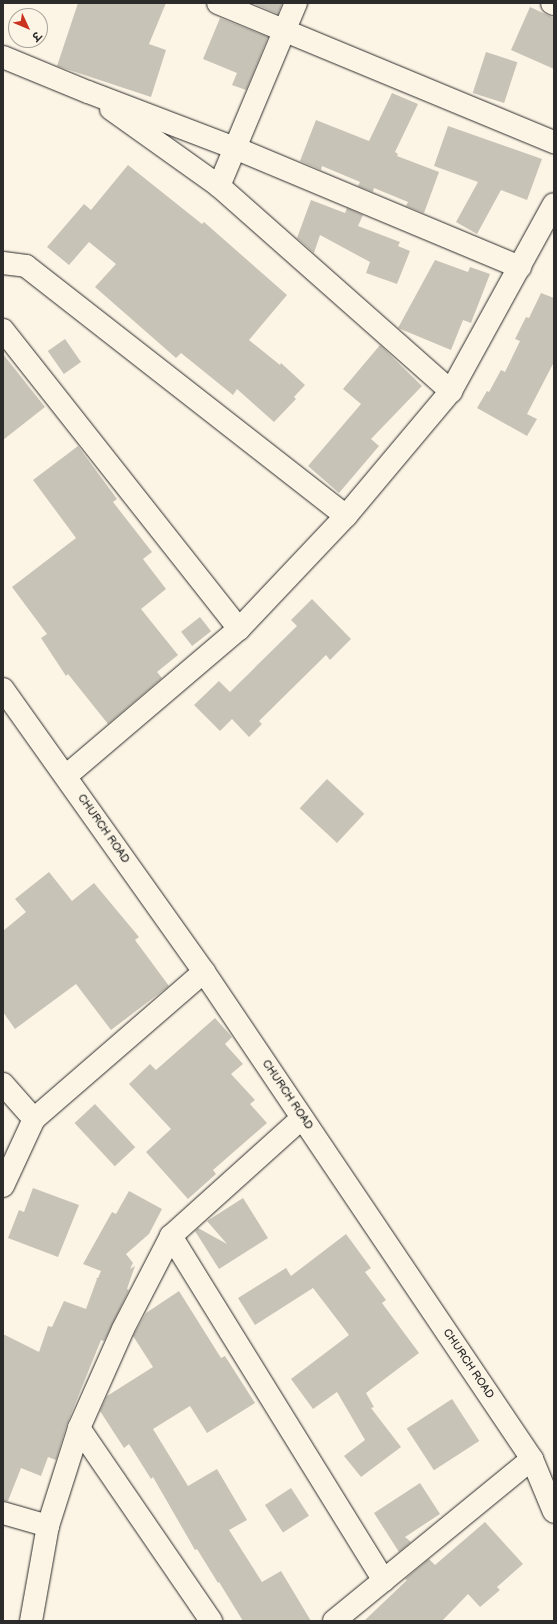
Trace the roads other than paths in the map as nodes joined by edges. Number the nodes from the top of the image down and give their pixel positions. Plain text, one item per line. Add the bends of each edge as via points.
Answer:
1 (218, 3) edge
2 (296, 3) edge
3 (284, 30) junction
4 (8, 65) edge
5 (88, 92) junction
6 (554, 142) edge
7 (235, 148) junction
8 (219, 186) junction
9 (554, 204) edge
10 (3, 263) edge
11 (520, 267) junction
12 (3, 330) edge
13 (452, 391) junction
14 (346, 516) junction
15 (239, 629) junction
16 (3, 689) edge
17 (66, 776) junction
18 (204, 972) junction
19 (3, 1084) edge
20 (302, 1118) junction
21 (34, 1119) junction
22 (3, 1186) edge
23 (171, 1236) junction
24 (79, 1428) junction
25 (532, 1459) junction
26 (554, 1512) edge
27 (3, 1513) edge
28 (48, 1526) junction
29 (384, 1581) junction
30 (31, 1621) edge
31 (211, 1621) edge
32 (334, 1621) edge

1 - 3 street
2 - 3 street
3 - 6 street
3 - 7 street
4 - 5 street
5 - 7 street
5 - 8 street
7 - 8 street
7 - 11 street
8 - 13 street
9 - 11 street
10 - 14 street via 26,266
11 - 13 street
12 - 15 street
13 - 14 street
14 - 15 street
15 - 17 street
16 - 17 street, CHURCH ROAD
17 - 18 street, CHURCH ROAD
18 - 20 street, CHURCH ROAD
18 - 21 street
19 - 21 street
20 - 23 street
20 - 25 street, CHURCH ROAD
21 - 22 street
23 - 24 street via 123,1329
23 - 29 street
24 - 28 street
24 - 31 street
25 - 26 street, CHURCH ROAD
25 - 29 street
27 - 28 street
28 - 30 street
29 - 32 street

